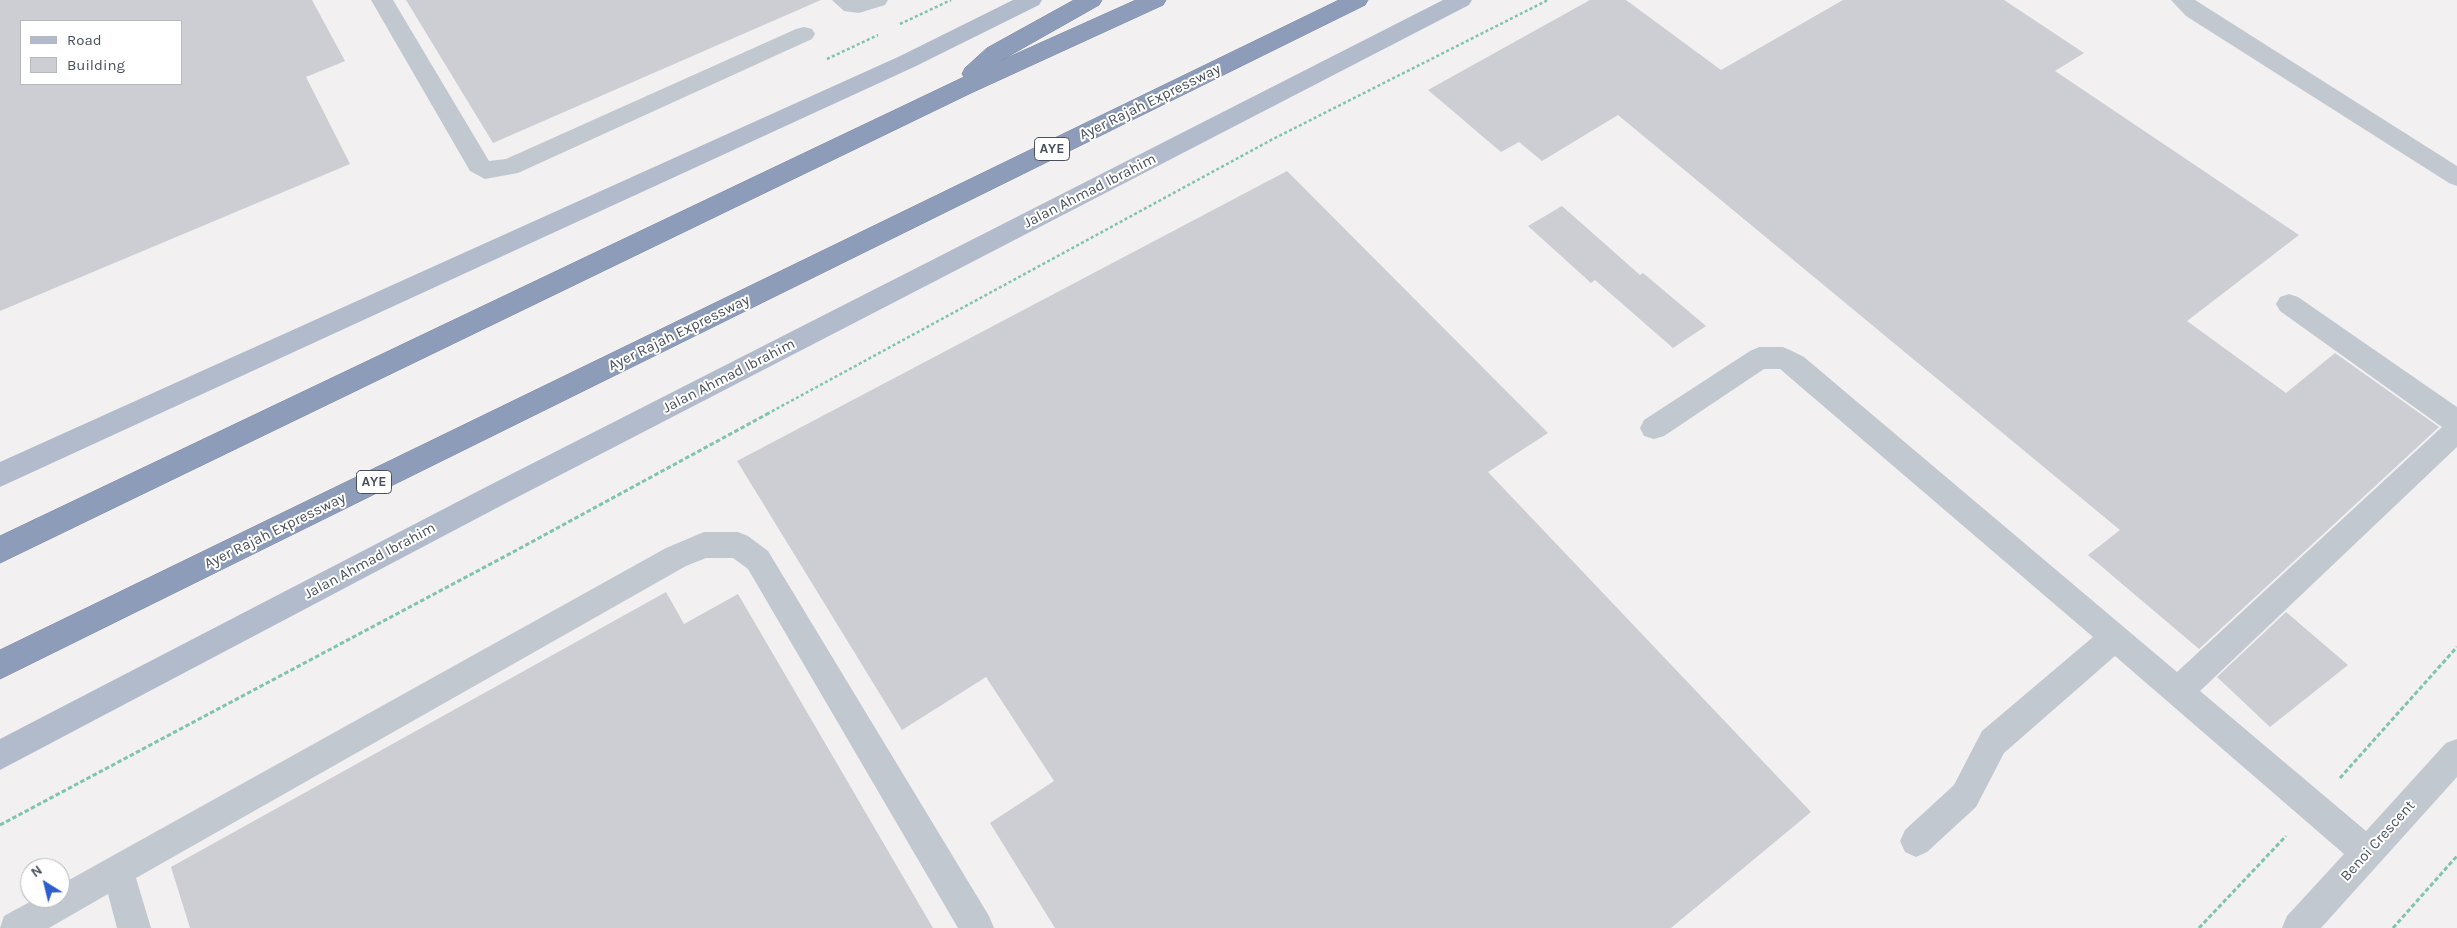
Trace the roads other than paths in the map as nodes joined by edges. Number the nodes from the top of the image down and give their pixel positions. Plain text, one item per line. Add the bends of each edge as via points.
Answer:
1 (382, 0) edge
2 (843, 0) edge
3 (877, 0) edge
4 (1031, 0) edge
5 (1092, 0) edge
6 (1155, 0) edge
7 (1357, 0) edge
8 (1460, 0) edge
9 (2182, 0) edge
10 (804, 34) dead end
11 (963, 87) junction
12 (2457, 177) edge
13 (2289, 304) dead end
14 (2457, 426) edge
15 (1654, 428) dead end
16 (2457, 430) edge
17 (0, 475) edge
18 (0, 550) edge
19 (2114, 638) junction
20 (0, 665) edge
21 (2177, 692) junction
22 (0, 754) edge
23 (2457, 754) edge
24 (1916, 841) dead end
25 (2367, 853) junction
26 (118, 871) junction
27 (16, 928) edge
28 (134, 928) edge
29 (977, 928) edge
30 (2299, 928) edge

1 - 10 street via 478,165 485,170 510,167
2 - 3 street via 852,6
4 - 17 main road via 906,62
5 - 11 highway via 995,53
6 - 11 highway
7 - 20 highway, Ayer Rajah Expressway / AYE
8 - 22 main road, Jalan Ahmad Ibrahim
9 - 12 street via 2194,11
11 - 18 highway
13 - 14 street via 2448,415
15 - 19 street via 1758,358 1783,358 1794,364
16 - 21 street
19 - 21 street
19 - 24 street via 1993,742 1965,796
21 - 25 street
23 - 25 street, Benoi Crescent
25 - 30 street, Benoi Crescent
26 - 27 street
26 - 28 street
26 - 29 street via 676,557 704,545 738,545 758,560

